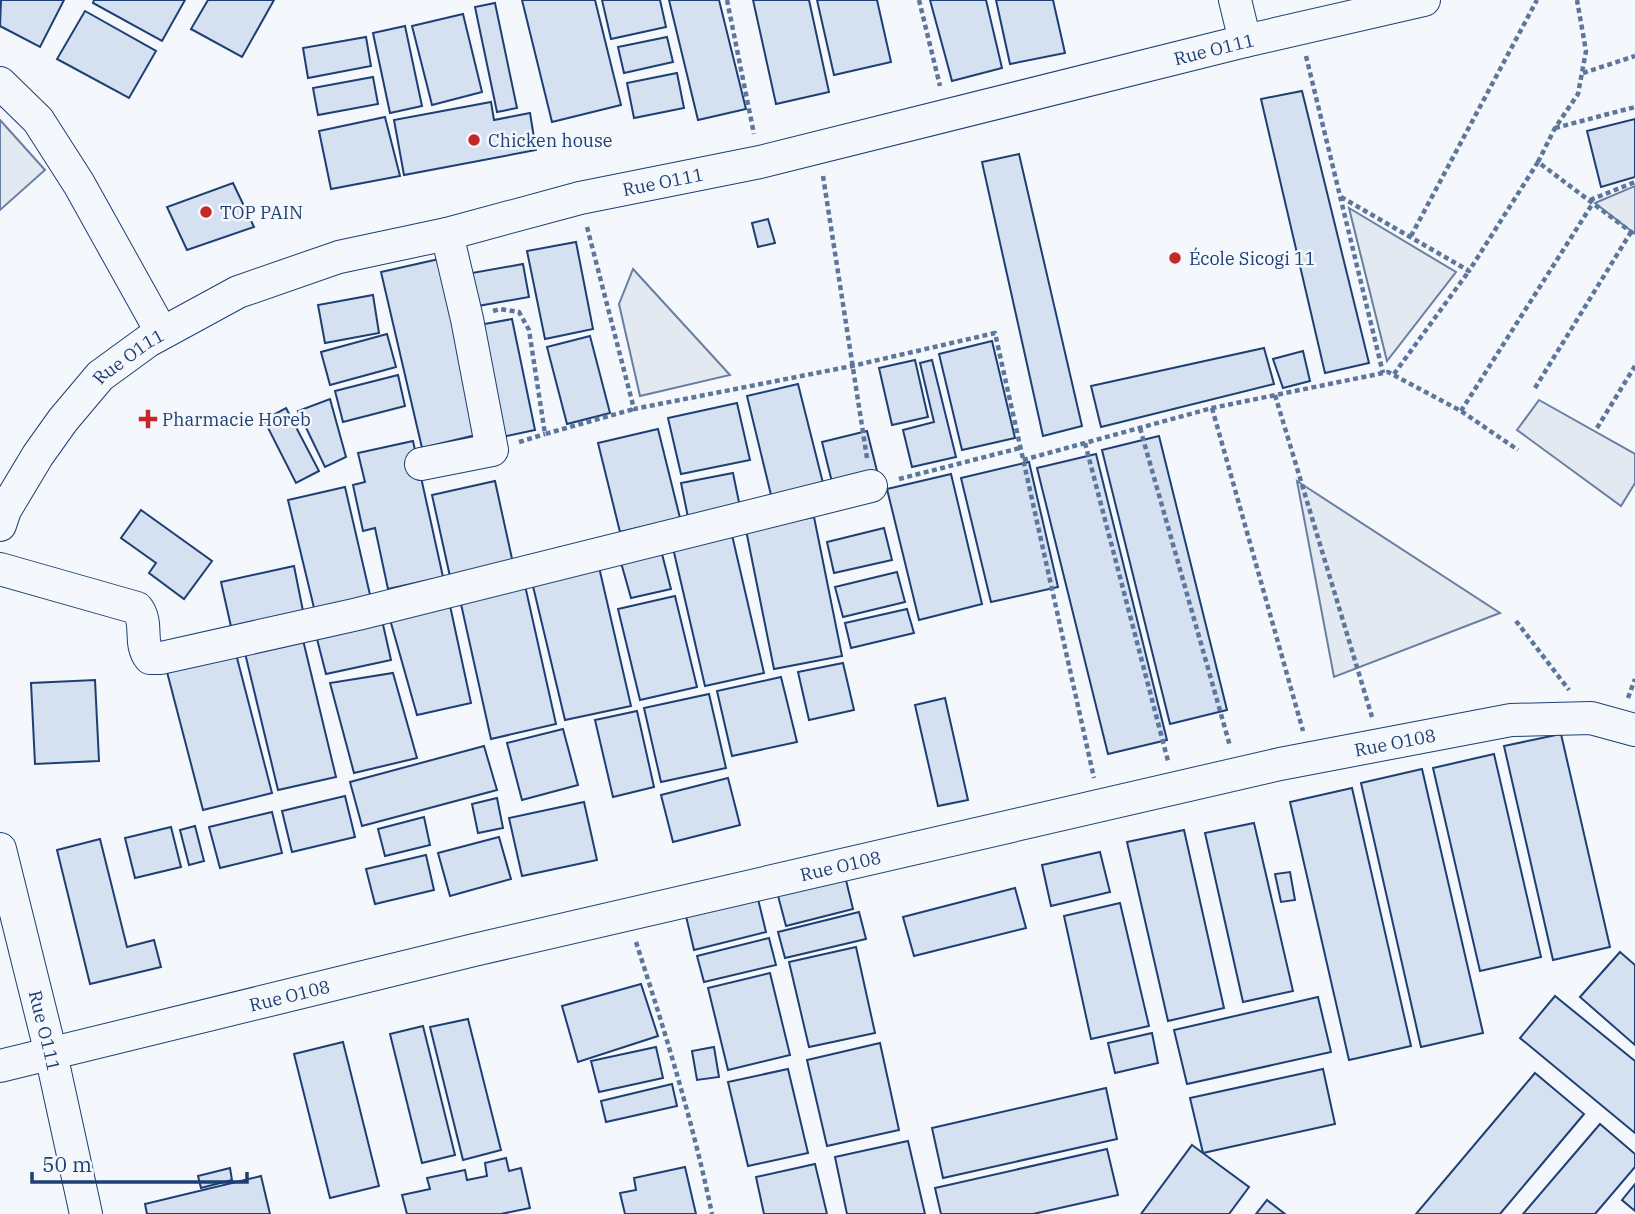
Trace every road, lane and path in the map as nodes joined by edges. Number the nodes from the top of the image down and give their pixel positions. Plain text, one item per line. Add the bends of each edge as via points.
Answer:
1 (727, 0) edge
2 (919, 0) edge
3 (1235, 0) edge
4 (1420, 0) edge
5 (1537, 0) edge
6 (1577, 0) edge
7 (1298, 28) junction
8 (1245, 41) junction
9 (1635, 56) edge
10 (1583, 73) junction
11 (0, 83) edge
12 (1635, 107) edge
13 (947, 114) junction
14 (1555, 128) junction
15 (819, 147) junction
16 (760, 162) junction
17 (1538, 162) junction
18 (1635, 182) edge
19 (1341, 197) junction
20 (580, 198) junction
21 (1591, 201) junction
22 (447, 234) junction
23 (1633, 234) edge
24 (1411, 236) junction
25 (1469, 271) junction
26 (467, 319) junction
27 (162, 333) junction
28 (852, 366) junction
29 (1635, 366) edge
30 (1383, 373) junction
31 (1394, 374) junction
32 (1535, 388) dead end
33 (1275, 395) junction
34 (1212, 408) junction
35 (634, 409) junction
36 (1461, 411) junction
37 (1140, 428) junction
38 (1597, 428) dead end
39 (1085, 443) junction
40 (1020, 447) junction
41 (1518, 450) dead end
42 (1023, 460) junction
43 (421, 464) dead end
44 (871, 486) junction
45 (0, 525) edge
46 (0, 569) edge
47 (1516, 621) dead end
48 (1591, 718) junction
49 (1635, 730) edge
50 (1380, 744) junction
51 (1310, 758) junction
52 (1238, 774) junction
53 (1175, 789) junction
54 (1101, 806) junction
55 (0, 849) edge
56 (627, 916) junction
57 (51, 1054) junction
58 (0, 1066) edge
59 (86, 1214) edge
60 (712, 1214) edge

1 - 16 path
2 - 13 path
3 - 8 street
4 - 7 street, Rue O111
5 - 24 path
6 - 10 path via 1586,51
7 - 8 street, Rue O111
7 - 19 path
8 - 13 street, Rue O111
9 - 10 path
10 - 14 path via 1578,94
11 - 27 street via 38,120
12 - 14 path
13 - 15 street, Rue O111
14 - 17 path
15 - 16 street, Rue O111
15 - 28 path
16 - 20 street, Rue O111
17 - 21 path
17 - 25 path
18 - 21 path
19 - 24 path
19 - 30 path
20 - 22 street, Rue O111
20 - 35 path
21 - 23 path
21 - 36 path
22 - 26 street
22 - 27 street, Rue O111 via 339,257 238,292
23 - 32 path
24 - 25 path
25 - 31 path
26 - 35 path via 500,309 519,312 529,330 545,434
26 - 43 street via 492,450
27 - 45 street, Rue O111 via 100,376 38,455
28 - 35 path
28 - 40 path via 995,333
28 - 44 path
29 - 38 path
30 - 31 path
30 - 33 path
31 - 36 path
33 - 34 path
33 - 50 path
34 - 37 path
34 - 51 path
36 - 41 path
37 - 39 path
37 - 52 path
39 - 42 path
39 - 53 path
40 - 42 path
40 - 44 path
42 - 54 path
44 - 46 street via 358,614 161,658 150,658 144,651 143,616 137,608
47 - 48 path
48 - 49 street, Rue O108
48 - 50 street, Rue O108 via 1511,720
50 - 51 street, Rue O108
51 - 52 street, Rue O108
52 - 53 street, Rue O108
53 - 54 street, Rue O108
54 - 56 street, Rue O108
55 - 57 street, Rue O111
56 - 57 street, Rue O108
56 - 60 path via 668,1041
57 - 58 street, Rue O108
57 - 59 street, Rue O111

